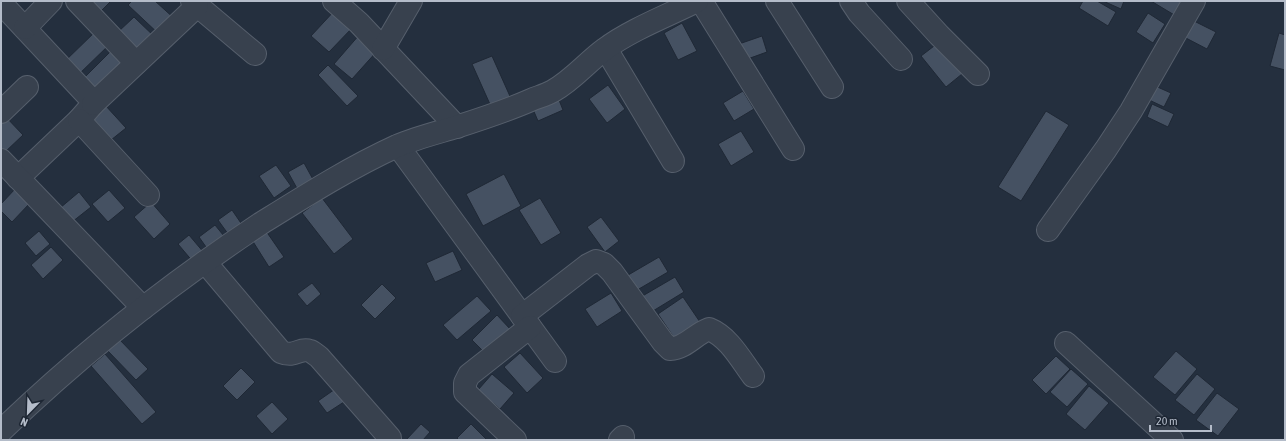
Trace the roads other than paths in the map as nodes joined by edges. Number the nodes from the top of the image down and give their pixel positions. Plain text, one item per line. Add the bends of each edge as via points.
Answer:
1 (51, 1) edge
2 (77, 1) edge
3 (334, 1) edge
4 (411, 1) edge
5 (697, 1) edge
6 (700, 1) edge
7 (776, 1) edge
8 (851, 1) edge
9 (908, 1) edge
10 (1194, 1) edge
11 (1, 3) edge
12 (195, 3) edge
13 (25, 28) junction
14 (383, 49) junction
15 (606, 49) junction
16 (255, 54) dead end
17 (901, 59) dead end
18 (136, 63) junction
19 (978, 74) dead end
20 (27, 86) dead end
21 (832, 87) dead end
22 (1, 112) edge
23 (86, 112) junction
24 (457, 127) junction
25 (398, 146) junction
26 (793, 149) dead end
27 (1, 160) edge
28 (673, 161) dead end
29 (18, 178) junction
30 (148, 194) dead end
31 (1048, 230) dead end
32 (205, 262) junction
33 (144, 308) junction
34 (526, 321) junction
35 (1066, 343) dead end
36 (556, 361) dead end
37 (753, 376) dead end
38 (1, 431) edge
39 (390, 440) edge
40 (515, 440) edge
41 (1172, 440) edge

1 - 13 street
2 - 18 street
3 - 14 street
4 - 14 street
5 - 15 street via 632,33
6 - 26 street
7 - 21 street
8 - 17 street
9 - 19 street
10 - 31 street via 1131,111
11 - 13 street
12 - 16 street
12 - 18 street
13 - 23 street via 88,96
14 - 24 street
15 - 24 street via 554,91
15 - 28 street
18 - 23 street
20 - 22 street
23 - 29 street
23 - 30 street
24 - 25 street
25 - 32 street via 330,180
25 - 34 street
27 - 29 street
29 - 33 street
32 - 33 street
32 - 39 street via 281,352 288,355 310,351 319,357
33 - 38 street via 56,380
34 - 36 street
34 - 37 street via 596,261 604,264 612,272 670,349 679,348 709,329 725,339
34 - 40 street via 469,375 464,383 465,392
35 - 41 street

